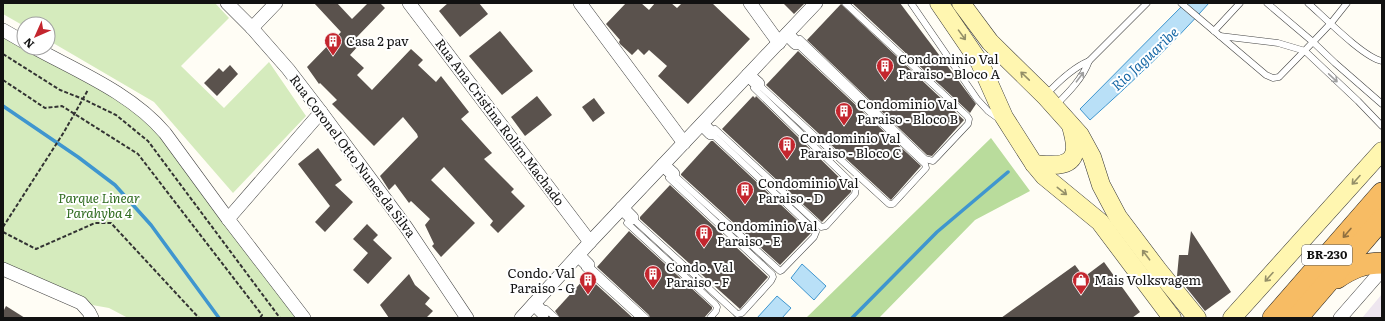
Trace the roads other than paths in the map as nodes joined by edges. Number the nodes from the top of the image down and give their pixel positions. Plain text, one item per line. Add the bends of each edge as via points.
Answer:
1 (227, 3) edge
2 (276, 3) edge
3 (580, 3) edge
4 (750, 3) edge
5 (816, 3) edge
6 (845, 3) edge
7 (911, 3) edge
8 (939, 3) edge
9 (961, 3) edge
10 (1147, 3) edge
11 (1240, 3) edge
12 (1267, 3) edge
13 (1308, 3) edge
14 (1347, 3) edge
15 (1182, 4) edge
16 (416, 6) edge
17 (1331, 23) junction
18 (252, 28) junction
19 (3, 30) edge
20 (1214, 31) junction
21 (1220, 36) junction
22 (16, 37) edge
23 (790, 38) junction
24 (1313, 42) junction
25 (1305, 51) junction
26 (50, 56) edge
27 (1089, 61) junction
28 (1382, 61) edge
29 (751, 81) junction
30 (1050, 101) junction
31 (1382, 104) edge
32 (321, 112) junction
33 (1071, 125) junction
34 (708, 126) junction
35 (1382, 126) edge
36 (1011, 128) junction
37 (684, 142) junction
38 (1382, 151) edge
39 (1034, 164) junction
40 (661, 167) junction
41 (671, 176) junction
42 (1382, 193) edge
43 (620, 211) junction
44 (228, 219) junction
45 (1382, 219) edge
46 (629, 220) junction
47 (590, 242) junction
48 (577, 257) junction
49 (1382, 263) edge
50 (586, 266) junction
51 (3, 269) edge
52 (1382, 270) edge
53 (1326, 285) junction
54 (544, 311) edge
55 (92, 318) edge
56 (304, 318) edge
57 (467, 318) edge
58 (521, 318) edge
59 (640, 318) edge
60 (646, 318) edge
61 (710, 318) edge
62 (1172, 318) edge
63 (1197, 318) edge
64 (1232, 318) edge
65 (1273, 318) edge
66 (1297, 318) edge
67 (1340, 318) edge

1 - 18 street, Rua Coronel Otto Nunes da Silva
2 - 18 street
3 - 37 street
4 - 23 street
5 - 23 street
6 - 23 lane via 969,119 968,124 932,161 925,159
7 - 36 lane via 982,105
8 -> 36 main road via 980,63
30 -> 9 main road via 990,42
10 - 27 lane
11 - 20 lane
12 - 24 lane
13 - 17 lane
14 - 17 lane
15 - 20 lane
16 - 47 street, Rua Ana Cristina Rolim Machado
17 - 24 lane
17 - 28 lane via 1365,53
18 - 32 street, Rua Coronel Otto Nunes da Silva
19 - 22 street
20 - 21 lane
21 - 25 lane via 1278,43
21 - 25 lane via 1273,78 1279,77
23 - 29 street
23 - 29 lane via 925,164 926,168 893,204 889,204
24 - 25 lane
24 - 31 lane
25 -> 35 lane
26 - 44 street via 127,99 155,120
30 -> 27 lane via 1081,76
27 - 30 lane via 1065,76
29 - 34 street
29 - 34 lane via 856,187 855,194 826,226 819,225
30 - 33 main road
32 - 44 street
32 - 57 street, Rua Coronel Otto Nunes da Silva via 406,227
33 - 39 main road via 1075,149 1072,157 1059,165
63 -> 33 main road via 1118,217 1101,185 1087,147
34 - 37 street
34 - 41 lane via 816,232 814,237 780,271
36 - 39 main road
37 - 40 street
38 -> 64 main road
39 -> 62 main road via 1044,176 1100,222
40 - 41 street
40 - 43 street
41 - 46 lane via 772,274 771,281 742,313 737,314
42 -> 65 highway, BR-230
43 - 46 street
43 - 47 street
44 - 56 street
45 - 53 highway, BR-230
46 - 61 lane via 715,304 716,311
47 - 48 street
48 - 50 street
48 - 54 street
49 - 53 highway via 1360,266
50 - 59 lane
50 - 60 lane
51 - 55 street via 81,303
52 - 67 street
53 - 66 highway, BR-230
54 - 58 street

